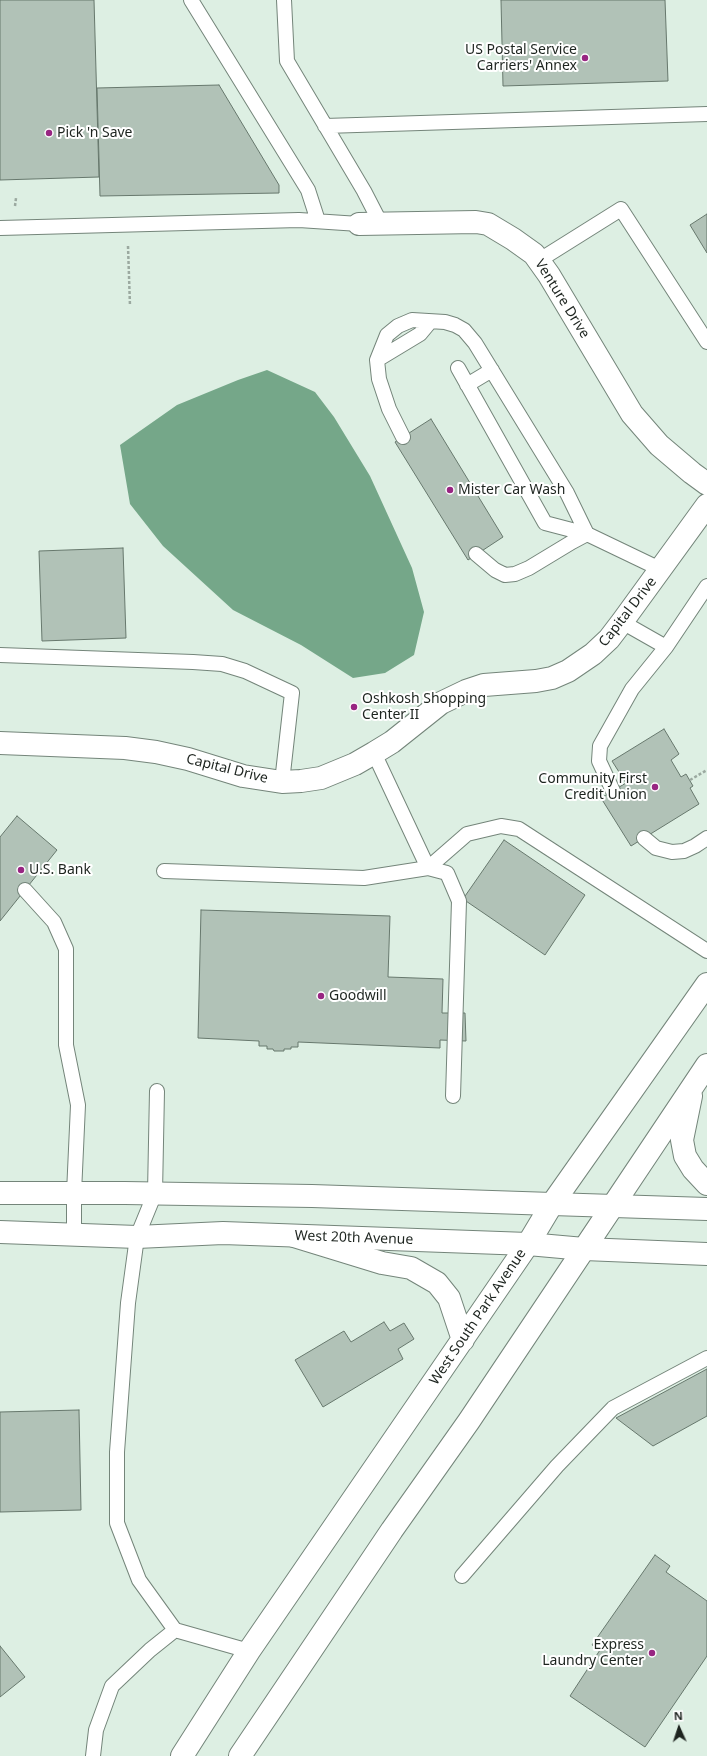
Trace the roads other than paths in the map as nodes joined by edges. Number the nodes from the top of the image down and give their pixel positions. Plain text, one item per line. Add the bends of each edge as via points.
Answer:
1 (191, 0) edge
2 (284, 0) edge
3 (707, 114) edge
4 (325, 126) junction
5 (318, 221) junction
6 (359, 224) joint
7 (381, 224) junction
8 (0, 228) edge
9 (538, 261) junction
10 (707, 342) edge
11 (458, 368) dead end
12 (492, 370) junction
13 (467, 384) junction
14 (403, 437) dead end
15 (707, 484) edge
16 (707, 505) edge
17 (588, 534) junction
18 (476, 554) dead end
19 (660, 570) junction
20 (707, 586) edge
21 (622, 622) junction
22 (666, 647) junction
23 (0, 655) edge
24 (0, 743) edge
25 (374, 753) junction
26 (282, 782) junction
27 (613, 791) dead end
28 (644, 838) dead end
29 (707, 838) edge
30 (428, 868) junction
31 (164, 871) dead end
32 (25, 890) dead end
33 (707, 951) edge
34 (707, 984) edge
35 (707, 1065) edge
36 (693, 1087) junction
37 (157, 1091) dead end
38 (453, 1096) dead end
39 (707, 1184) edge
40 (0, 1193) edge
41 (155, 1193) junction
42 (74, 1194) junction
43 (552, 1204) junction
44 (611, 1207) junction
45 (707, 1209) edge
46 (0, 1232) edge
47 (74, 1234) junction
48 (294, 1236) junction
49 (137, 1237) junction
50 (528, 1244) junction
51 (584, 1249) junction
52 (707, 1254) edge
53 (463, 1340) junction
54 (707, 1358) edge
55 (462, 1576) dead end
56 (175, 1630) junction
57 (249, 1651) junction
58 (93, 1756) edge
59 (182, 1756) edge
60 (240, 1756) edge

1 - 5 lane via 308,190
2 - 4 lane via 287,61
3 - 4 lane
4 - 7 lane
5 - 6 lane
5 - 8 lane
6 - 7 main road, Venture Drive
7 - 9 main road, Venture Drive via 488,224 513,238 534,254
9 - 10 lane via 621,209
9 - 15 main road, Venture Drive via 549,275 632,414 659,445
11 - 13 lane
12 - 13 lane
12 - 14 lane via 464,330 445,322 412,320 398,326 387,335 377,360 379,379 389,409
12 - 17 lane via 567,493
13 - 17 lane via 545,523
16 - 19 main road, Capital Drive
17 - 18 lane via 515,574 505,575 495,570
17 - 19 lane
19 - 21 main road, Capital Drive
20 - 22 lane
21 - 22 lane
21 - 25 main road, Capital Drive via 593,654 568,671 552,678 484,685 466,691 441,703
22 - 27 lane via 632,689 600,746 599,761
23 - 26 lane via 193,662 222,664 245,671 292,693
24 - 26 main road, Capital Drive via 125,748 156,752 243,776
25 - 26 main road, Capital Drive via 321,778
25 - 30 lane
28 - 29 lane via 656,848 672,852 684,851
30 - 31 lane via 364,878
30 - 33 lane via 467,834 501,826 519,829
30 - 38 lane via 447,874 459,901
32 - 42 lane via 54,922 66,949 66,1045 78,1105
34 - 43 main road, West South Park Avenue
35 - 36 main road
36 - 39 main road via 682,1140 685,1156
36 - 44 main road
37 - 41 lane
40 - 42 main road
41 - 42 main road
41 - 43 main road
41 - 49 lane
42 - 47 lane
43 - 44 main road
43 - 50 main road, West South Park Avenue
44 - 45 main road
44 - 51 main road
46 - 47 main road, West 20th Avenue
47 - 49 main road, West 20th Avenue
48 - 49 main road, West 20th Avenue via 223,1233
48 - 50 main road, West 20th Avenue
48 - 53 main road via 382,1263 411,1268 437,1283 449,1298
49 - 56 lane via 128,1303 118,1439 117,1523 139,1580
50 - 51 main road, West 20th Avenue
50 - 53 main road, West South Park Avenue
51 - 52 main road, West 20th Avenue
51 - 60 main road
53 - 57 main road, West South Park Avenue
54 - 55 lane via 613,1408 557,1466
56 - 57 lane
56 - 58 lane via 112,1686 96,1730
57 - 59 main road, West South Park Avenue

